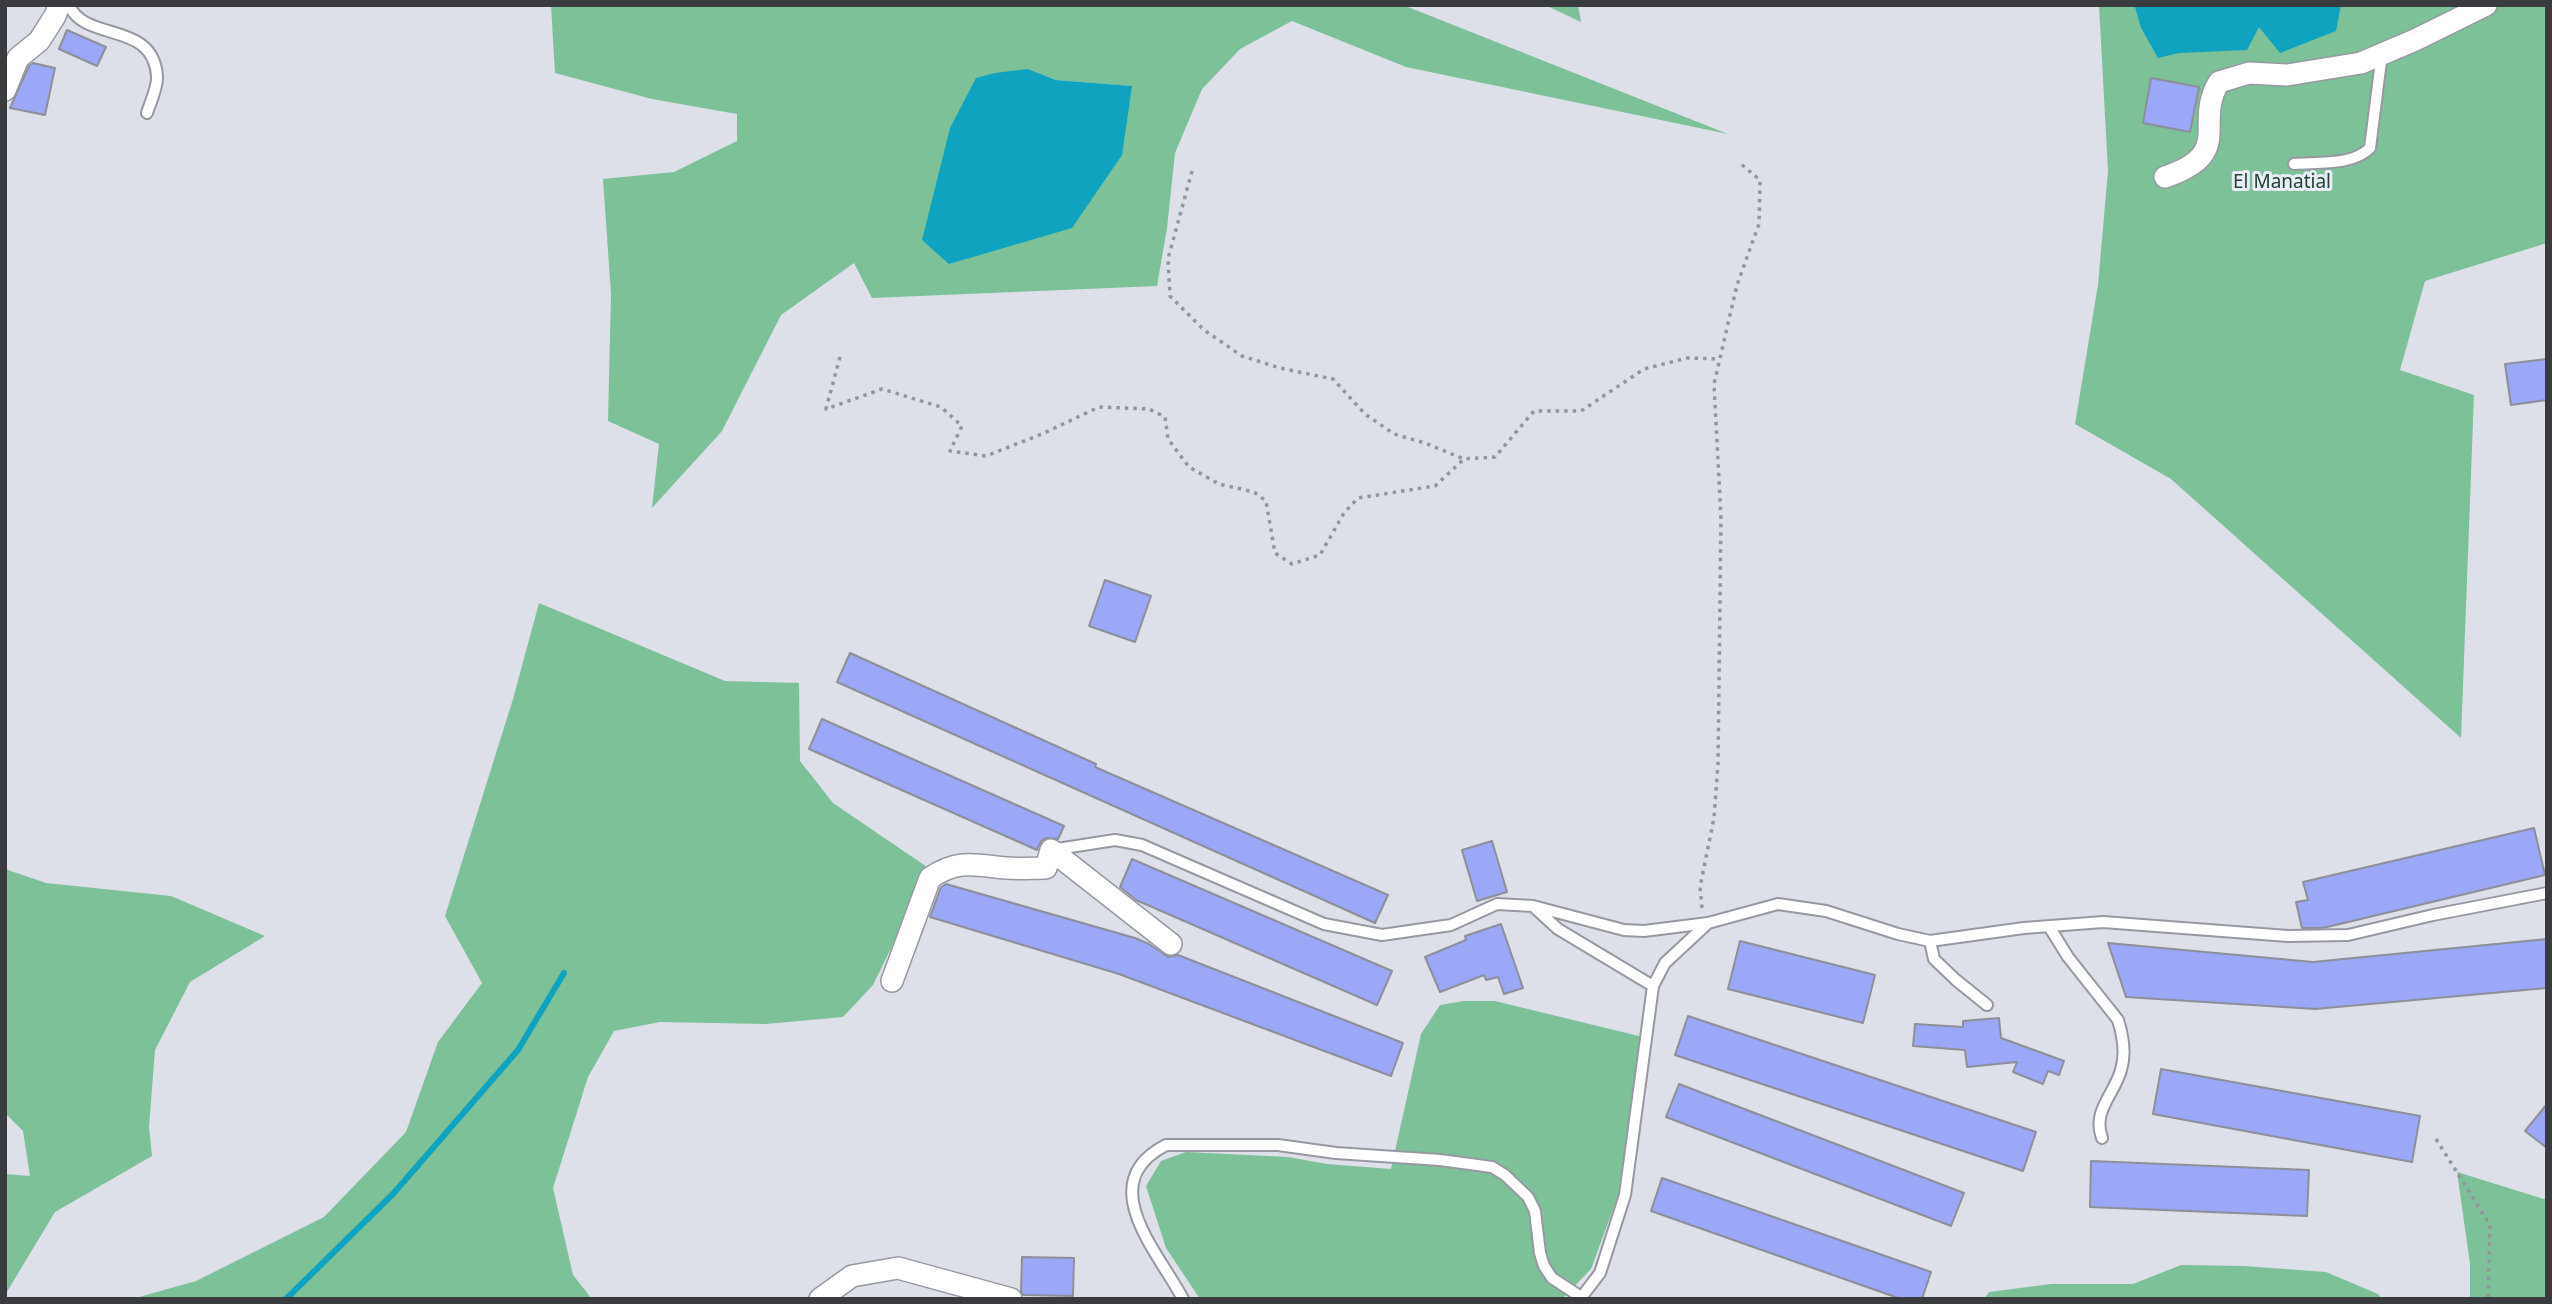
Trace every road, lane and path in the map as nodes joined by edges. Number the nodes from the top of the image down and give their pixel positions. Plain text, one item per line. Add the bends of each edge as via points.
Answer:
1 (59, 5) edge
2 (69, 5) edge
3 (2486, 5) edge
4 (2382, 53) junction
5 (5, 90) edge
6 (147, 113) dead end
7 (1741, 164) dead end
8 (2294, 164) dead end
9 (1192, 171) dead end
10 (2165, 177) dead end
11 (840, 357) dead end
12 (1720, 359) junction
13 (1464, 459) junction
14 (1051, 850) junction
15 (2547, 893) edge
16 (1533, 906) junction
17 (1708, 923) junction
18 (2050, 928) junction
19 (1930, 941) junction
20 (1171, 944) dead end
21 (892, 981) dead end
22 (1653, 986) junction
23 (1987, 1005) dead end
24 (2102, 1138) dead end
25 (2435, 1139) dead end
26 (1580, 1298) edge
27 (820, 1299) edge
28 (1011, 1299) edge
29 (1182, 1299) edge
30 (2488, 1299) edge

1 - 5 street via 38,41 18,58
2 - 6 lane via 89,25 130,37 148,50 157,77
3 - 4 street
4 - 8 lane via 2370,148 2350,160
4 - 10 street via 2345,66 2287,75 2249,73 2220,82 2210,104 2209,143 2187,169
7 - 12 path via 1760,180 1759,224 1737,285
9 - 13 path via 1168,259 1170,296 1204,330 1242,356 1333,379 1365,414 1394,434
11 - 13 path via 826,409 881,389 942,407 962,426 950,451 986,456 1099,407 1149,409 1165,417 1168,439 1189,467 1266,501 1275,554 1292,564 1320,555 1343,513 1358,498 1435,486
12 - 13 path via 1687,358 1644,369 1581,411 1534,411 1495,457
12 - 17 path via 1714,384 1721,518 1718,764 1714,818 1700,887
14 - 16 lane via 1115,840 1142,845 1324,924 1382,935 1451,925 1497,904
14 - 20 street
14 - 21 street via 1046,868 958,864 930,878
15 - 18 lane via 2348,935 2288,936 2103,922
16 - 17 lane via 1644,932
16 - 22 lane via 1558,929
17 - 19 lane via 1778,904 1826,911
17 - 22 lane via 1665,963
18 - 19 lane
18 - 24 lane via 2118,1020 2121,1031 2121,1070 2098,1121
19 - 23 lane via 1934,959
22 - 26 lane via 1625,1195 1600,1273
25 - 30 path via 2490,1225
26 - 29 lane via 1552,1278 1544,1266 1535,1211 1528,1197 1492,1167 1278,1145 1166,1145 1142,1163 1134,1178 1132,1200 1146,1241
27 - 28 street via 852,1276 898,1268

